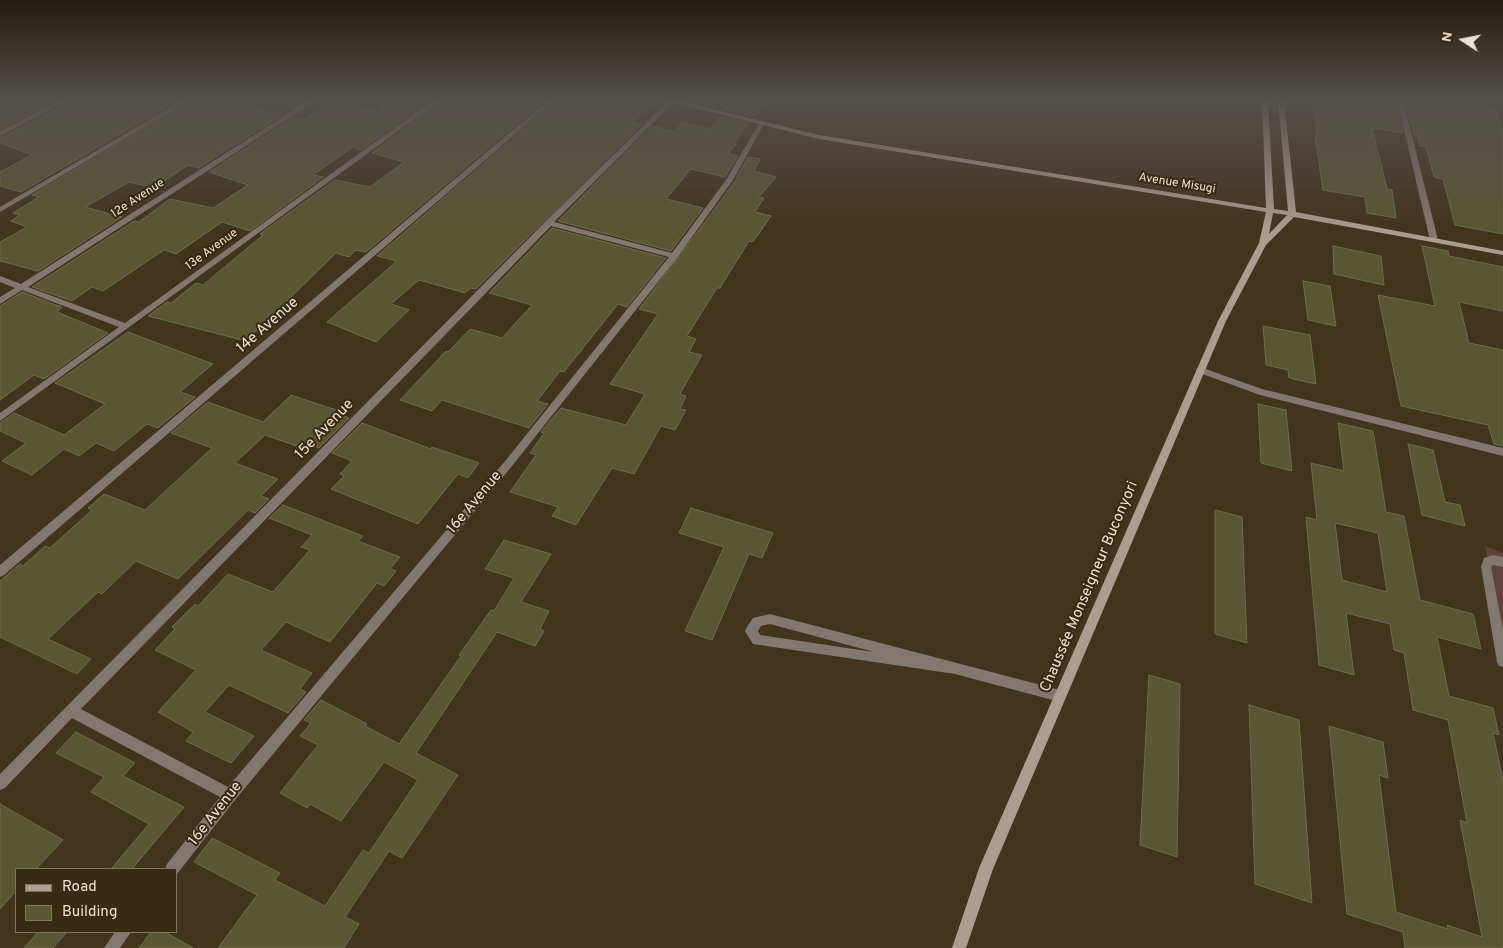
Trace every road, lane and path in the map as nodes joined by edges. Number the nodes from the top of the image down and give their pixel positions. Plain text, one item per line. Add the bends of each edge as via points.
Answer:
1 (112, 144) edge
2 (245, 144) edge
3 (377, 144) edge
4 (500, 144) edge
5 (627, 144) edge
6 (753, 144) edge
7 (864, 144) edge
8 (1266, 144) edge
9 (1285, 144) edge
10 (1411, 144) edge
11 (0, 210) edge
12 (1270, 210) junction
13 (1292, 214) junction
14 (549, 223) junction
15 (1434, 240) junction
16 (1263, 244) junction
17 (1503, 253) edge
18 (674, 256) junction
19 (0, 279) edge
20 (21, 287) junction
21 (0, 301) edge
22 (125, 326) junction
23 (1200, 370) junction
24 (0, 418) edge
25 (1503, 452) edge
26 (1503, 562) edge
27 (0, 572) edge
28 (1503, 662) edge
29 (953, 669) junction
30 (1060, 696) junction
31 (72, 711) junction
32 (0, 783) edge
33 (230, 795) junction
34 (173, 868) edge
35 (123, 933) edge
36 (111, 948) edge
37 (959, 948) edge

1 - 11 street
2 - 20 street, 12e Avenue
3 - 22 street, 13e Avenue
4 - 27 street, 14e Avenue
5 - 14 street, 15e Avenue
6 - 18 street, 16e Avenue
7 - 12 street, Avenue Misugi
8 - 12 street, Chaussée Monseigneur Buconyori
9 - 13 street
10 - 15 street
12 - 13 street, Avenue Misugi
12 - 16 street, Chaussée Monseigneur Buconyori
13 - 15 street, Avenue Misugi
13 - 16 street, Chaussée Monseigneur Buconyori
14 - 18 street
14 - 31 street, 15e Avenue
15 - 17 street, Avenue Misugi
16 - 23 street, Chaussée Monseigneur Buconyori
18 - 33 street, 16e Avenue via 509,463
19 - 20 street
20 - 21 street, 12e Avenue
20 - 22 street
22 - 24 street, 13e Avenue
23 - 25 street via 1260,392
23 - 30 street, Chaussée Monseigneur Buconyori
26 - 28 street via 1488,561 1486,567
29 - 29 street via 770,620 758,622 751,631 757,640
29 - 30 street
30 - 37 street, Chaussée Monseigneur Buconyori via 986,868
31 - 32 street, 15e Avenue
31 - 33 street
33 - 34 street, 16e Avenue
35 - 36 street

